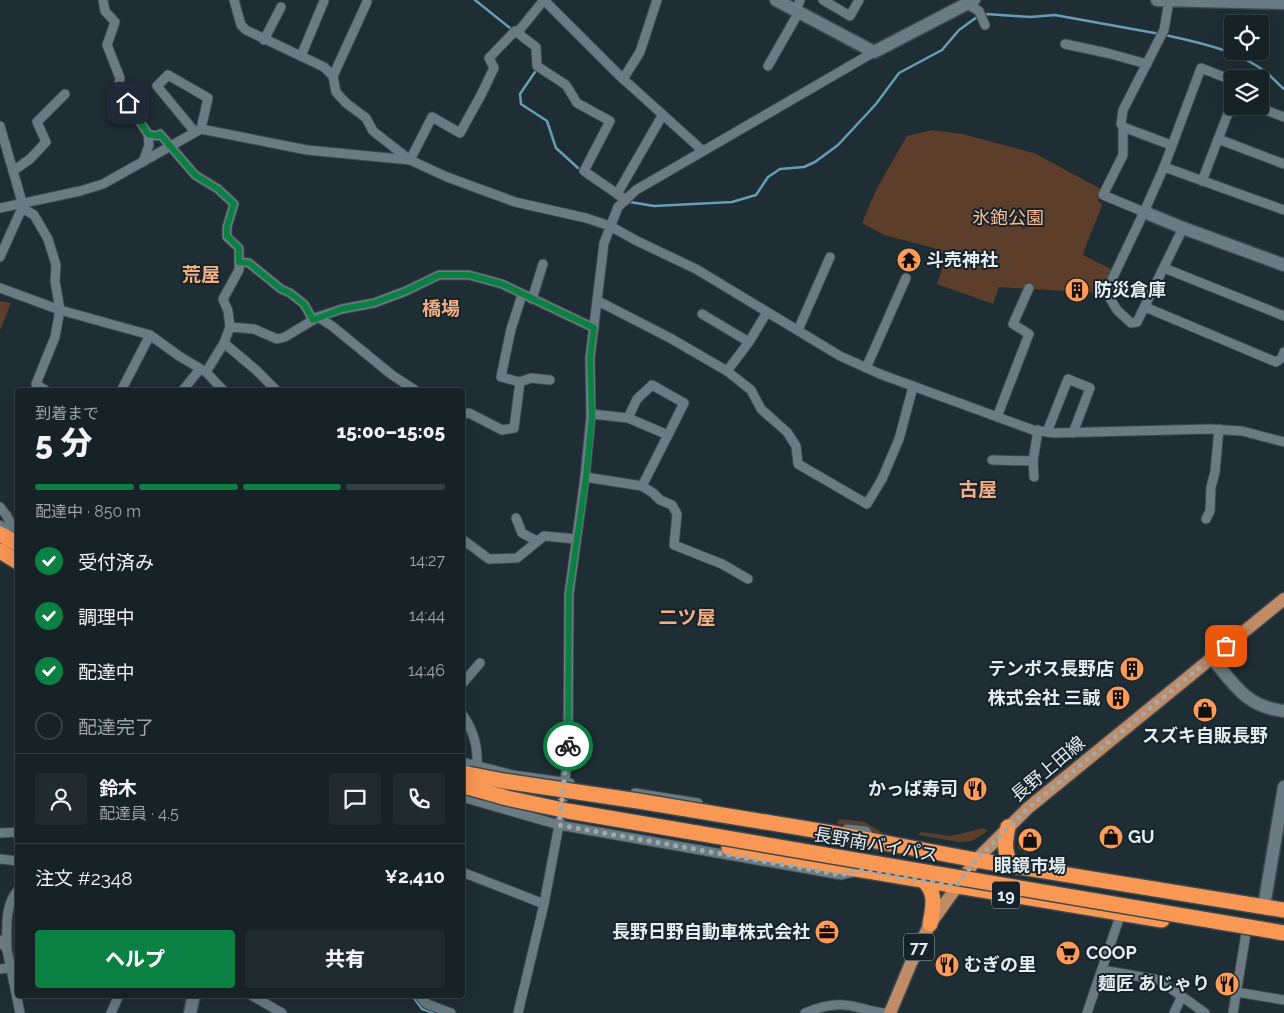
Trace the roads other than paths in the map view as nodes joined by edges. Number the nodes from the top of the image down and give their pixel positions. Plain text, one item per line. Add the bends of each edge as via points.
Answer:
1 (103, 0) edge
2 (234, 0) edge
3 (657, 0) edge
4 (776, 0) edge
5 (823, 0) edge
6 (859, 0) edge
7 (1163, 0) edge
8 (324, 1) dead end
9 (368, 2) dead end
10 (1284, 4) edge
11 (282, 7) dead end
12 (798, 7) edge
13 (978, 12) edge
14 (517, 32) junction
15 (264, 40) junction
16 (1066, 44) dead end
17 (874, 52) junction
18 (301, 56) junction
19 (1147, 64) junction
20 (768, 66) dead end
21 (333, 76) junction
22 (1224, 77) edge
23 (623, 79) junction
24 (65, 94) dead end
25 (1269, 111) edge
26 (1227, 115) edge
27 (662, 116) junction
28 (1284, 118) edge
29 (0, 126) edge
30 (1123, 127) junction
31 (198, 130) junction
32 (148, 134) junction
33 (1218, 139) junction
34 (1171, 145) junction
35 (170, 146) junction
36 (703, 151) junction
37 (0, 158) edge
38 (410, 160) junction
39 (142, 162) junction
40 (1284, 164) edge
41 (1164, 166) junction
42 (12, 167) junction
43 (1202, 181) junction
44 (617, 194) junction
45 (626, 200) junction
46 (22, 205) junction
47 (0, 208) edge
48 (1284, 210) edge
49 (1144, 212) junction
50 (610, 226) junction
51 (1183, 228) junction
52 (0, 256) edge
53 (830, 257) dead end
54 (239, 262) junction
55 (543, 264) dead end
56 (1284, 265) edge
57 (1164, 268) junction
58 (906, 278) dead end
59 (0, 288) edge
60 (1029, 288) dead end
61 (522, 295) junction
62 (532, 299) junction
63 (598, 301) junction
64 (1145, 307) junction
65 (60, 310) junction
66 (768, 312) junction
67 (702, 314) dead end
68 (1284, 316) edge
69 (316, 319) junction
70 (230, 327) junction
71 (594, 328) junction
72 (798, 330) junction
73 (150, 335) junction
74 (749, 342) junction
75 (224, 343) junction
76 (1284, 352) edge
77 (866, 368) junction
78 (203, 370) junction
79 (727, 372) junction
80 (550, 380) dead end
81 (520, 382) junction
82 (123, 387) dead end
83 (913, 387) junction
84 (42, 388) edge
85 (185, 388) edge
86 (221, 388) edge
87 (274, 388) edge
88 (411, 388) edge
89 (465, 414) edge
90 (591, 414) junction
91 (997, 417) junction
92 (628, 418) junction
93 (1219, 429) junction
94 (1038, 430) junction
95 (1047, 432) junction
96 (1073, 433) junction
97 (668, 435) junction
98 (1284, 442) edge
99 (992, 460) dead end
100 (1034, 461) junction
101 (1034, 476) dead end
102 (586, 477) junction
103 (642, 486) junction
104 (0, 507) edge
105 (516, 518) dead end
106 (1206, 519) dead end
107 (0, 525) edge
108 (9, 528) edge
109 (576, 539) junction
110 (465, 541) edge
111 (537, 541) junction
112 (0, 551) edge
113 (0, 558) edge
114 (15, 560) edge
115 (15, 567) edge
116 (748, 579) dead end
117 (1284, 599) edge
118 (1211, 657) junction
119 (480, 663) dead end
120 (465, 680) edge
121 (1284, 711) edge
122 (465, 719) edge
123 (465, 778) edge
124 (565, 782) junction
125 (1284, 788) edge
126 (507, 798) junction
127 (559, 825) junction
128 (1008, 827) junction
129 (1280, 831) edge
130 (15, 832) edge
131 (0, 833) edge
132 (872, 841) junction
133 (889, 845) junction
134 (0, 859) edge
135 (976, 860) junction
136 (15, 861) edge
137 (1014, 866) junction
138 (859, 870) junction
139 (465, 873) edge
140 (876, 873) junction
141 (924, 880) junction
142 (956, 886) junction
143 (15, 894) edge
144 (544, 904) junction
145 (1264, 906) junction
146 (1284, 910) edge
147 (1121, 913) junction
148 (1284, 922) edge
149 (930, 924) junction
150 (1246, 933) junction
151 (1284, 933) edge
152 (1284, 939) edge
153 (0, 940) edge
154 (7, 950) junction
155 (14, 968) edge
156 (0, 969) edge
157 (1102, 970) junction
158 (1236, 992) junction
159 (1182, 996) junction
160 (18, 998) edge
161 (118, 998) edge
162 (193, 998) edge
163 (259, 998) edge
164 (422, 998) edge
165 (1284, 1000) edge
166 (20, 1013) edge
167 (111, 1013) edge
168 (190, 1013) edge
169 (282, 1013) edge
170 (451, 1013) edge
171 (518, 1013) edge
172 (804, 1013) edge
173 (889, 1013) edge
174 (1089, 1013) edge
175 (1174, 1013) edge
176 (1205, 1013) edge
177 (1232, 1013) edge

1 - 32 street via 105,11 116,22 107,45 120,78 118,88
2 - 15 street via 241,25
3 - 23 street via 640,52
4 - 12 street
5 - 6 street via 850,16
7 - 10 street
7 - 19 street via 1162,34
8 - 18 street
9 - 21 street
11 - 15 street
12 - 17 street
12 - 20 street
13 - 17 street
14 - 23 street via 544,0
14 - 38 street via 489,58 494,68 460,133 432,116
14 - 44 street via 536,47 537,66 566,85 577,103 610,121 584,171
15 - 18 street
16 - 19 street
17 - 36 street
18 - 21 street via 324,67
19 - 30 street via 1123,110
21 - 38 street via 336,92 366,118 373,131
22 - 34 street via 1201,68
23 - 27 street
24 - 42 street via 37,122 46,142 30,159
25 - 28 street
26 - 33 street
27 - 36 street
27 - 44 street
29 - 42 street
30 - 34 street
30 - 49 street via 1123,155 1104,195
31 - 31 street via 156,86 168,75 208,98
31 - 35 street
31 - 38 street via 307,150
32 - 35 street via 160,134
32 - 39 street via 149,145
33 - 40 street
33 - 43 street
34 - 41 street
35 - 39 street
35 - 54 street via 195,175 234,204 227,236 239,248
36 - 45 street via 636,190
37 - 42 street
38 - 50 street via 515,202
39 - 46 street via 103,184
41 - 43 street
41 - 49 street
42 - 46 street
43 - 48 street
44 - 45 street
45 - 50 street via 618,207
46 - 47 street
46 - 52 street
46 - 65 street via 34,215 48,239 56,265
49 - 51 street
49 - 64 street via 1106,292 1117,310 1131,323 1137,322
50 - 63 street via 604,243
50 - 66 street via 696,269
51 - 56 street
51 - 57 street
53 - 72 street
54 - 69 street via 249,263 290,293
54 - 70 street via 239,270 223,299
55 - 62 street
57 - 64 street
57 - 68 street
58 - 77 street
59 - 65 street
60 - 91 street via 1014,324 1029,334
61 - 62 street
61 - 69 street via 502,284 469,275 439,275 374,303 342,309
61 - 81 street via 501,377
62 - 71 street
63 - 71 street
63 - 79 street
64 - 76 street via 1276,362
65 - 73 street
65 - 84 street via 55,337 36,384
66 - 72 street
66 - 74 street
67 - 74 street
69 - 70 street via 277,339 254,329
69 - 88 street via 332,326
70 - 75 street
71 - 90 street via 590,358
72 - 77 street
73 - 78 street
73 - 82 street
74 - 79 street
75 - 78 street
75 - 87 street
77 - 83 street
78 - 85 street
78 - 86 street
79 - 83 street via 751,390 761,410 787,432 796,446 798,464 867,504 899,439
80 - 81 street via 531,378
81 - 89 street via 514,428 502,430
83 - 91 street
90 - 92 street
90 - 102 street
91 - 94 street
92 - 97 street
92 - 97 street via 637,399 652,385 684,403
93 - 96 street
93 - 98 street via 1242,431
93 - 106 street via 1210,511
94 - 95 street
94 - 100 street
95 - 96 street
95 - 96 street via 1068,379 1090,388
97 - 103 street
99 - 100 street
100 - 101 street
102 - 103 street
102 - 109 street
103 - 116 street via 672,505 677,514 674,545 722,564
104 - 108 street via 8,516
105 - 111 street via 522,533
107 - 108 street
109 - 111 street via 544,536
109 - 124 street via 569,594
110 - 111 street via 489,558 517,558
112 - 114 highway
113 - 115 street
117 - 118 main road, 長野上田線 / 77
118 - 121 street via 1243,696 1267,708
118 - 128 main road, 長野上田線 / 77
119 - 120 street
122 - 123 street via 473,733 478,753
123 - 124 street via 513,775
123 - 126 highway, 長野南バイパス / 19, bridge
123 - 127 street
123 - 132 highway, 19, bridge via 638,801
123 - 148 highway, 長野南バイパス / 19, bridge via 555,803 660,823 1219,916
124 - 127 street
124 - 132 street via 866,831
125 - 129 street
126 - 138 highway, 19, bridge via 573,817
126 - 151 highway, 長野南バイパス / 19, bridge via 641,824
127 - 138 street via 841,875
127 - 144 street
128 - 135 main road, 長野上田線 / 77
128 - 137 highway via 1005,851
129 - 145 street
130 - 131 street
132 - 133 highway, 19
133 - 135 highway, 19
133 - 140 highway via 895,852 895,864 890,871
134 - 136 street
135 - 137 highway, 19
135 - 142 main road, 長野上田線 / 77
137 - 145 highway, 19
138 - 140 highway, 19
139 - 144 street
140 - 141 highway, 19
141 - 142 highway, 19
141 - 149 highway via 934,902
142 - 147 highway, 19
142 - 149 main road, 長野上田線 / 77
143 - 154 street via 7,922
144 - 171 street
145 - 146 highway, 19
147 - 150 highway, 19
147 - 157 street
149 - 173 main road, 長野上田線 / 77
150 - 152 highway, 19
150 - 158 street
153 - 154 street
154 - 155 street
155 - 156 street
157 - 159 street via 1159,980
157 - 174 street
158 - 165 street
158 - 177 street
159 - 175 street
159 - 176 street
160 - 166 street
161 - 167 street
162 - 168 street
163 - 169 street
164 - 170 street via 427,1004
172 - 173 street via 820,1007 846,1005

